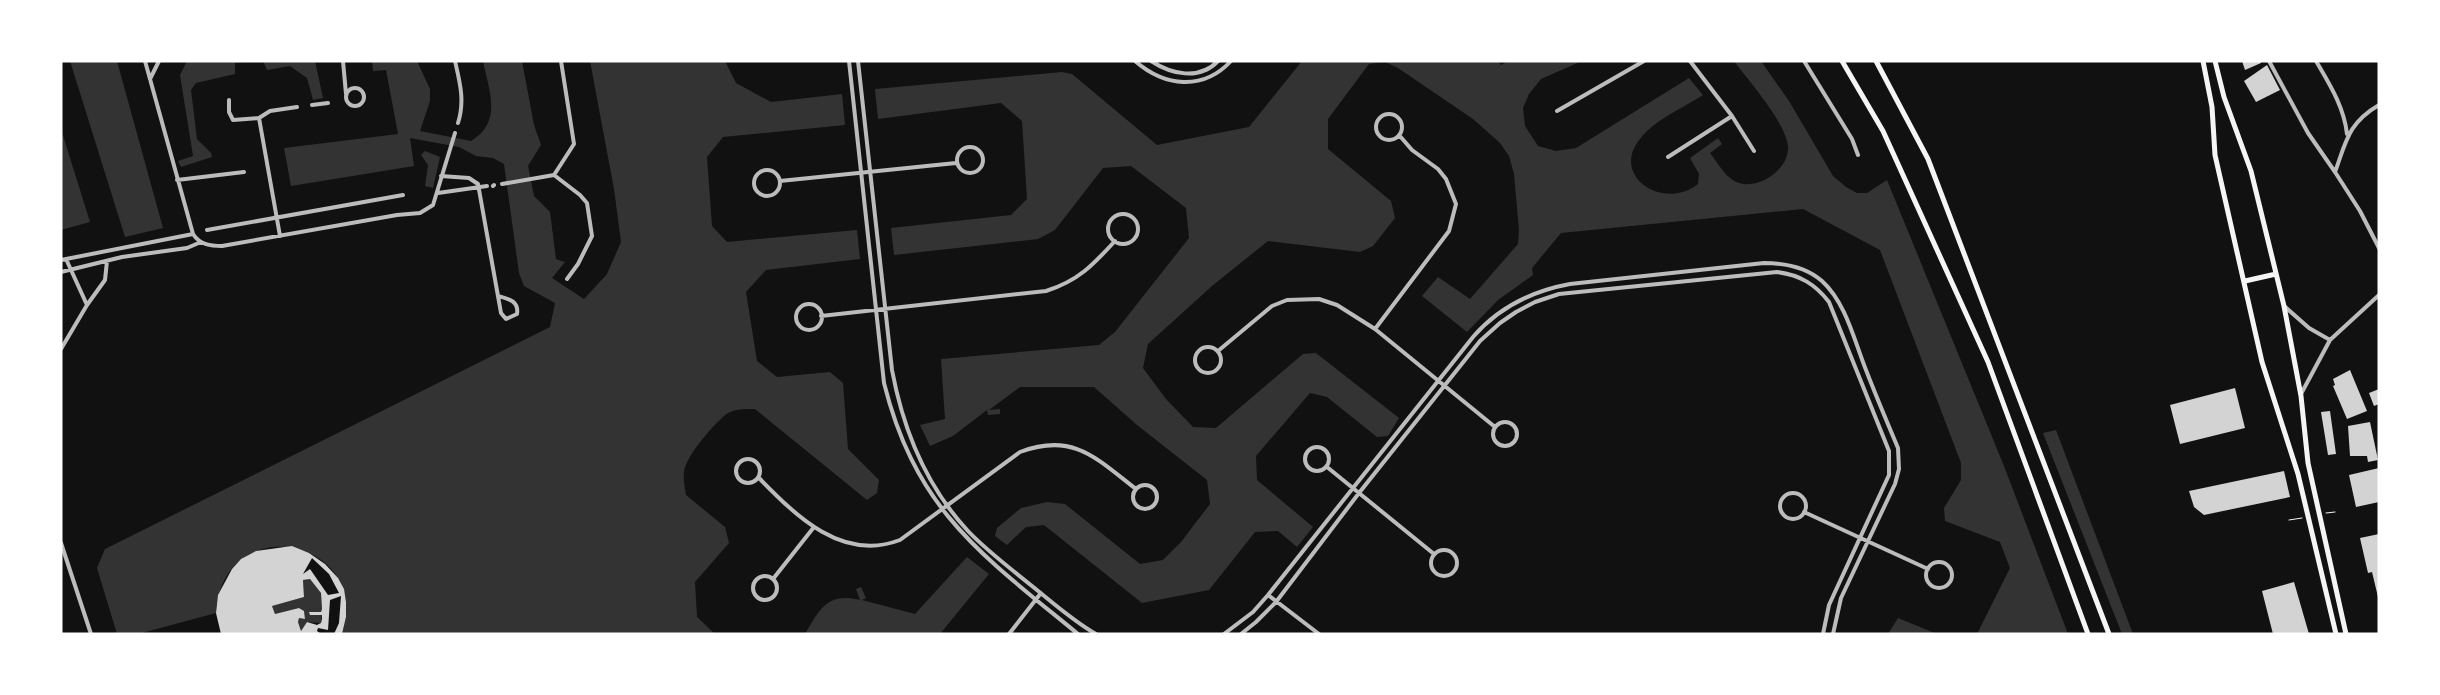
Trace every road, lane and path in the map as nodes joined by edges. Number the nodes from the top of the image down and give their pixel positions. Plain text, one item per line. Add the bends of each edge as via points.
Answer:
1 (145, 61) edge
2 (159, 61) edge
3 (343, 61) edge
4 (455, 61) edge
5 (561, 61) edge
6 (849, 61) edge
7 (858, 61) edge
8 (1135, 61) edge
9 (1151, 61) edge
10 (1218, 61) edge
11 (1231, 61) edge
12 (1644, 61) edge
13 (1690, 61) edge
14 (1804, 61) edge
15 (1842, 61) edge
16 (1876, 61) edge
17 (2203, 61) edge
18 (2215, 61) edge
19 (2269, 61) edge
20 (2316, 61) edge
21 (150, 79) junction
22 (346, 94) junction
23 (228, 100) dead end
24 (341, 101) dead end
25 (346, 101) junction
26 (328, 103) dead end
27 (312, 105) dead end
28 (2379, 105) edge
29 (297, 107) dead end
30 (863, 107) junction
31 (854, 108) junction
32 (1557, 111) dead end
33 (1732, 116) junction
34 (259, 118) junction
35 (458, 123) dead end
36 (455, 134) dead end
37 (1399, 134) junction
38 (2347, 135) junction
39 (1754, 150) dead end
40 (1858, 155) dead end
41 (1668, 157) dead end
42 (956, 163) junction
43 (244, 172) dead end
44 (870, 172) junction
45 (2335, 172) junction
46 (862, 173) junction
47 (441, 176) junction
48 (554, 176) junction
49 (177, 180) junction
50 (780, 181) junction
51 (504, 184) dead end
52 (487, 186) dead end
53 (480, 188) junction
54 (438, 193) junction
55 (403, 195) dead end
56 (277, 217) junction
57 (207, 230) dead end
58 (194, 234) junction
59 (280, 236) junction
60 (878, 241) junction
61 (1115, 241) junction
62 (201, 242) junction
63 (869, 242) junction
64 (2379, 248) edge
65 (108, 250) junction
66 (66, 259) junction
67 (61, 260) edge
68 (109, 260) junction
69 (1741, 265) junction
70 (71, 269) junction
71 (61, 272) edge
72 (2276, 274) junction
73 (1742, 275) junction
74 (1624, 278) junction
75 (567, 279) dead end
76 (2245, 281) junction
77 (1624, 286) junction
78 (2379, 295) edge
79 (498, 296) junction
80 (87, 305) junction
81 (2284, 306) junction
82 (884, 308) junction
83 (876, 309) junction
84 (1504, 309) junction
85 (821, 316) junction
86 (1509, 316) junction
87 (1375, 330) junction
88 (2330, 340) junction
89 (1855, 341) junction
90 (1848, 344) junction
91 (61, 349) edge
92 (1218, 351) junction
93 (1438, 381) junction
94 (1445, 386) junction
95 (2301, 396) junction
96 (1495, 426) junction
97 (1394, 435) junction
98 (1401, 440) junction
99 (915, 449) junction
100 (907, 452) junction
101 (1327, 467) junction
102 (759, 478) junction
103 (1353, 488) junction
104 (1136, 489) junction
105 (1359, 493) junction
106 (948, 505) junction
107 (941, 510) junction
108 (1804, 512) junction
109 (814, 527) junction
110 (1861, 538) junction
111 (1868, 541) junction
112 (1309, 543) junction
113 (61, 544) edge
114 (1317, 549) junction
115 (991, 552) junction
116 (1434, 554) junction
117 (986, 557) junction
118 (1928, 569) junction
119 (773, 579) junction
120 (1041, 593) junction
121 (1268, 595) junction
122 (1036, 599) junction
123 (1276, 602) junction
124 (91, 634) edge
125 (1009, 634) edge
126 (1078, 634) edge
127 (1096, 634) edge
128 (1224, 634) edge
129 (1241, 634) edge
130 (1319, 634) edge
131 (1823, 634) edge
132 (1832, 634) edge
133 (2088, 634) edge
134 (2109, 634) edge
135 (2336, 634) edge
136 (2346, 634) edge

1 - 21 street
2 - 21 street
3 - 22 street
4 - 35 street via 463,108
5 - 48 street via 574,144
6 - 31 street
7 - 30 street
8 - 11 street via 1154,76 1182,83 1194,83 1217,74
9 - 10 street via 1178,75 1206,69
12 - 32 street
13 - 33 street
14 - 40 street via 1852,139
15 - 133 main road via 1883,131 1988,362
16 - 134 main road via 1928,159
17 - 76 main road via 2212,107 2215,155
18 - 72 main road via 2224,97 2251,171
19 - 45 street via 2308,133
20 - 38 street via 2340,104
21 - 49 street
22 - 25 street
22 - 25 street via 357,88 364,100 357,106
23 - 34 street via 233,120
24 - 25 street
26 - 27 street
28 - 38 street
29 - 34 street via 270,111
30 - 31 street
30 - 44 street
31 - 46 street
33 - 39 street
33 - 41 street
34 - 56 street
36 - 47 street
37 - 37 street via 1389,140 1381,137 1376,130 1379,118 1387,114 1399,118 1402,126
37 - 87 street via 1412,150 1438,169 1446,179 1456,204 1449,231
38 - 45 street
42 - 42 street via 962,172 972,174 981,168 983,158 978,149 967,147 959,153
42 - 44 street
43 - 49 street
44 - 46 street
44 - 60 street
45 - 64 street
46 - 50 street
46 - 63 street
47 - 53 street via 474,180
47 - 54 street
48 - 51 street
48 - 75 street via 587,203 592,236
49 - 58 street
50 - 50 street via 775,172 765,170 757,175 754,185 760,194 769,196 778,191
52 - 53 street
53 - 54 street
53 - 79 street
54 - 59 street via 433,205 420,213
55 - 56 street
56 - 57 street
56 - 59 street
58 - 62 street
58 - 65 street
59 - 62 street via 222,246
60 - 63 street
60 - 82 street
61 - 61 street via 1126,244 1136,238 1138,226 1132,217 1121,214 1111,220 1109,232
61 - 82 street via 1086,272 1065,285 1046,291
62 - 68 street via 187,248
63 - 83 street
65 - 66 street
65 - 68 street
66 - 67 street
66 - 70 street
68 - 70 street
68 - 80 street via 105,280
69 - 73 street
69 - 74 street
69 - 89 street via 1779,263 1804,270 1820,279 1838,300
70 - 71 street
70 - 80 street
72 - 76 main road
72 - 81 main road
73 - 77 street
73 - 90 street via 1783,273 1814,285 1829,302
74 - 77 street
74 - 84 street via 1548,288
76 - 135 main road via 2267,382 2298,474
77 - 86 street via 1546,298
78 - 88 street
79 - 79 street via 503,317 517,314 514,302
80 - 91 street
81 - 88 street via 2309,328
81 - 95 main road
82 - 83 street
82 - 99 street via 898,405
83 - 85 street
83 - 100 street via 884,383
84 - 86 street
84 - 93 street via 1480,329
85 - 85 street via 817,307 807,304 799,309 796,318 801,327 810,330 819,325
86 - 94 street via 1480,341
87 - 92 street via 1337,305 1319,298 1287,300 1272,306
87 - 93 street
88 - 95 street
89 - 90 street
89 - 111 street via 1898,448 1899,460 1895,484
90 - 110 street via 1886,440 1891,462 1889,475
92 - 92 street via 1212,347 1198,350 1194,357 1195,365 1207,374 1214,372 1220,366
93 - 94 street
93 - 97 street
94 - 96 street
94 - 98 street
95 - 136 main road via 2308,463
96 - 96 street via 1497,443 1508,446 1513,443 1515,427 1505,421
97 - 98 street
97 - 103 street
98 - 105 street
99 - 100 street
99 - 106 street
100 - 107 street
101 - 101 street via 1329,461 1325,449 1312,447 1307,451 1305,464 1309,469 1321,471
101 - 103 street
102 - 102 street via 761,468 755,460 746,458 738,464 736,473 741,481 751,483
102 - 109 street
103 - 105 street
103 - 112 street
104 - 104 street via 1133,498 1137,506 1146,510 1154,506 1157,497 1153,488 1144,485
104 - 106 street via 1086,453 1071,446 1053,445 1020,452
105 - 114 street
105 - 116 street
106 - 107 street
106 - 115 street
107 - 109 street via 900,540 880,546 846,544
107 - 117 street
108 - 108 street via 1806,505 1798,494 1786,495 1781,500 1780,507 1787,518 1794,519
108 - 110 street
109 - 119 street
110 - 111 street
110 - 131 street via 1829,605
111 - 118 street
111 - 132 street via 1841,598
112 - 114 street
112 - 121 street
113 - 124 street
114 - 123 street
115 - 117 street
115 - 120 street
116 - 116 street via 1440,550 1454,554 1456,568 1451,574 1437,574 1432,568
117 - 122 street
118 - 118 street via 1926,575 1932,586 1938,588 1949,583 1952,571 1949,566 1937,562
119 - 119 street via 764,576 756,580 753,589 757,598 766,601 775,596 778,587
120 - 122 street
120 - 127 street
121 - 123 street
121 - 128 street via 1253,612
122 - 125 street
122 - 126 street
123 - 129 street
123 - 130 street

